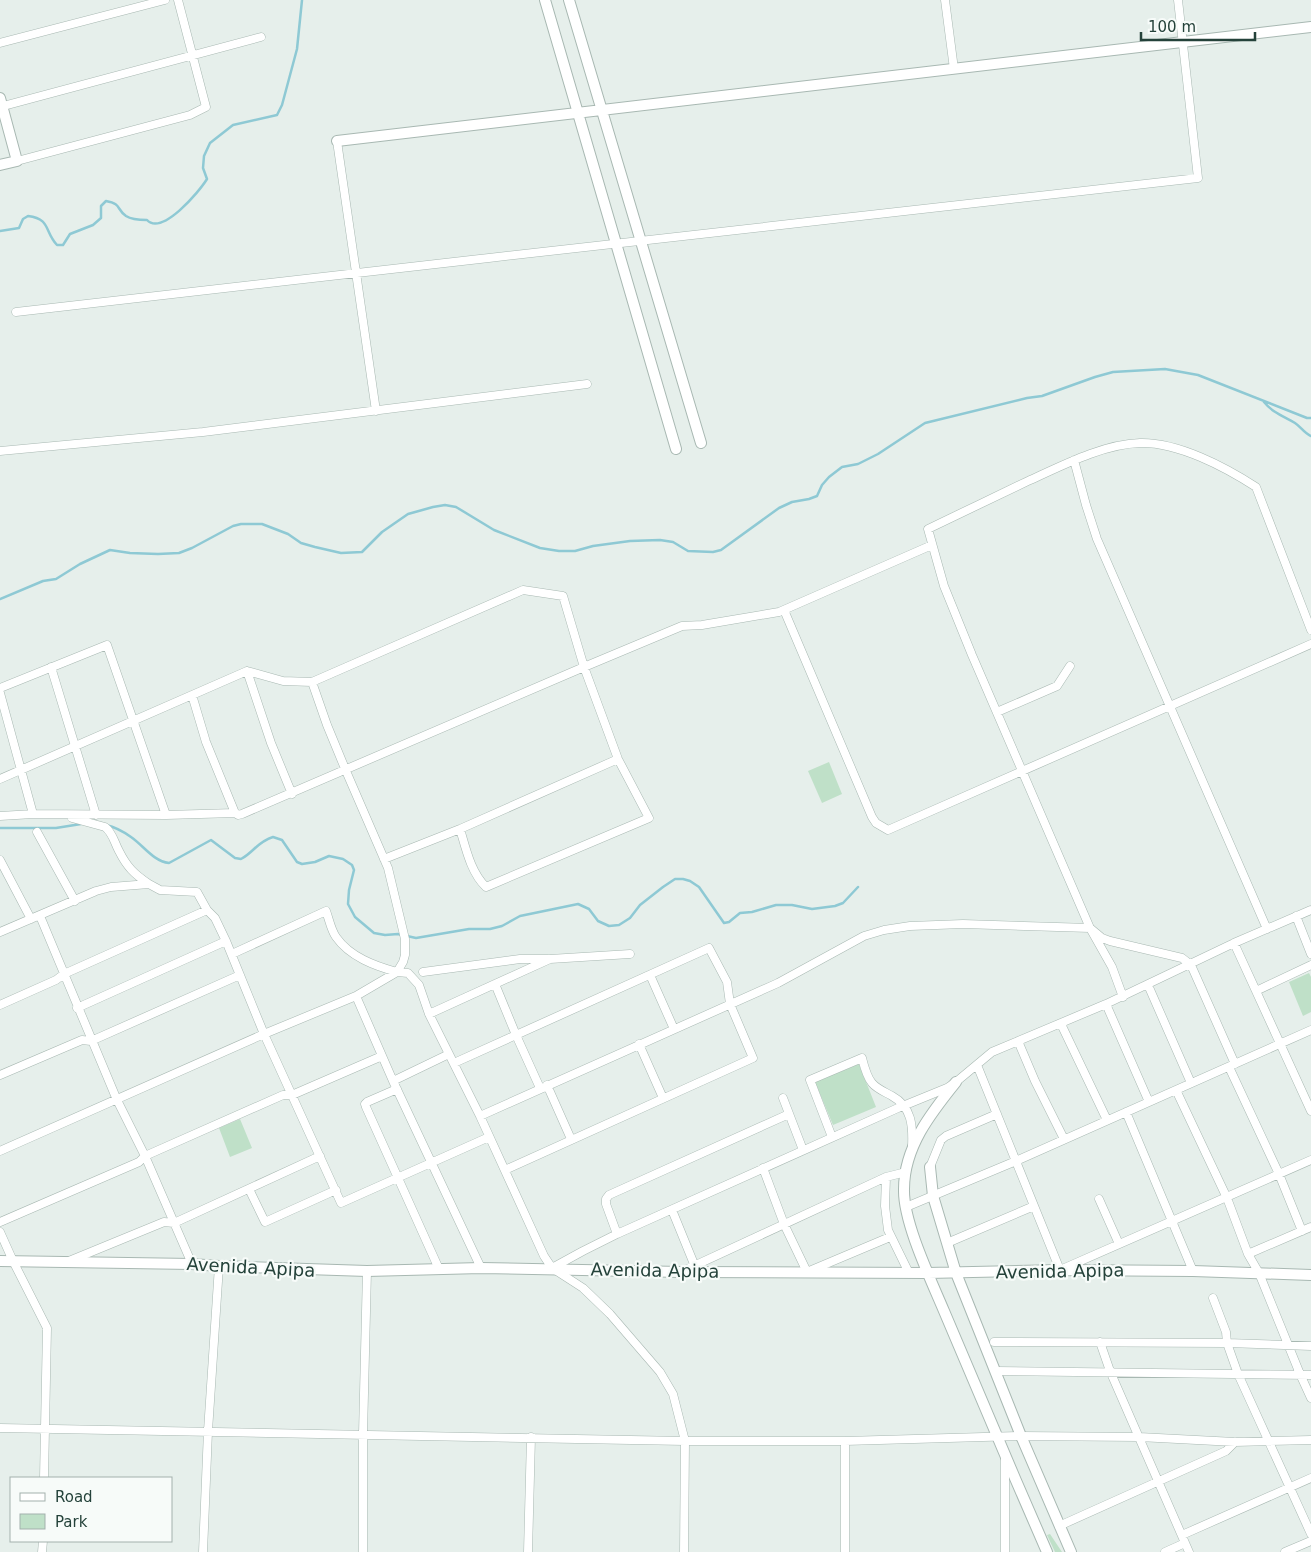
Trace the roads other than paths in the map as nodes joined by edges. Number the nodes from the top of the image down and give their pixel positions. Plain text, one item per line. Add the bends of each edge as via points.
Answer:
1 (165, 0) edge
2 (178, 0) edge
3 (545, 0) edge
4 (569, 0) edge
5 (945, 0) edge
6 (1178, 0) edge
7 (1311, 27) edge
8 (262, 36) dead end
9 (1182, 42) junction
10 (0, 43) edge
11 (192, 55) junction
12 (954, 69) junction
13 (1, 104) edge
14 (602, 110) junction
15 (578, 113) junction
16 (337, 141) joint
17 (17, 160) junction
18 (0, 165) edge
19 (641, 241) junction
20 (616, 244) junction
21 (355, 274) junction
22 (16, 312) dead end
23 (587, 384) dead end
24 (376, 411) junction
25 (701, 443) dead end
26 (676, 449) dead end
27 (0, 451) edge
28 (1074, 460) junction
29 (932, 545) junction
30 (784, 610) junction
31 (1311, 630) edge
32 (1311, 644) edge
33 (1070, 666) dead end
34 (51, 667) junction
35 (584, 667) junction
36 (247, 671) junction
37 (312, 682) junction
38 (0, 688) edge
39 (0, 693) edge
40 (192, 695) junction
41 (1170, 706) junction
42 (997, 712) junction
43 (133, 720) junction
44 (75, 746) junction
45 (618, 759) junction
46 (22, 769) junction
47 (1022, 769) junction
48 (346, 771) junction
49 (0, 779) edge
50 (292, 794) junction
51 (235, 813) junction
52 (33, 814) junction
53 (60, 814) junction
54 (96, 815) junction
55 (166, 815) junction
56 (0, 816) edge
57 (460, 829) junction
58 (37, 832) dead end
59 (384, 859) junction
60 (0, 860) edge
61 (149, 884) junction
62 (75, 900) junction
63 (207, 910) junction
64 (1311, 910) edge
65 (40, 916) junction
66 (1296, 916) junction
67 (31, 919) junction
68 (1090, 928) junction
69 (1267, 929) junction
70 (0, 932) edge
71 (226, 941) junction
72 (1234, 943) junction
73 (232, 954) junction
74 (630, 954) dead end
75 (1311, 954) edge
76 (550, 959) junction
77 (1191, 965) junction
78 (1311, 965) edge
79 (397, 972) junction
80 (422, 972) dead end
81 (64, 974) junction
82 (240, 975) junction
83 (650, 975) junction
84 (495, 984) junction
85 (1148, 985) junction
86 (1256, 991) junction
87 (356, 996) junction
88 (1123, 997) junction
89 (730, 1004) junction
90 (1106, 1004) junction
91 (0, 1005) edge
92 (77, 1008) junction
93 (429, 1014) junction
94 (1061, 1024) junction
95 (674, 1028) junction
96 (1311, 1030) edge
97 (264, 1034) junction
98 (516, 1035) junction
99 (91, 1041) junction
100 (1018, 1041) junction
101 (639, 1044) junction
102 (1279, 1045) junction
103 (449, 1054) junction
104 (382, 1056) junction
105 (454, 1063) junction
106 (977, 1065) junction
107 (1232, 1065) junction
108 (0, 1075) edge
109 (393, 1081) junction
110 (956, 1082) junction
111 (1191, 1083) junction
112 (543, 1087) junction
113 (397, 1088) junction
114 (1176, 1090) junction
115 (292, 1095) junction
116 (663, 1098) junction
117 (783, 1098) dead end
118 (117, 1100) junction
119 (1149, 1102) junction
120 (904, 1106) junction
121 (1311, 1111) edge
122 (1126, 1112) junction
123 (789, 1114) junction
124 (998, 1114) junction
125 (480, 1116) junction
126 (1107, 1120) junction
127 (490, 1137) junction
128 (832, 1137) junction
129 (572, 1139) junction
130 (1064, 1139) junction
131 (0, 1150) edge
132 (803, 1150) junction
133 (911, 1154) junction
134 (144, 1156) junction
135 (320, 1156) junction
136 (1016, 1160) junction
137 (1311, 1160) edge
138 (433, 1162) junction
139 (930, 1167) joint
140 (764, 1168) junction
141 (505, 1170) junction
142 (906, 1172) junction
143 (1279, 1174) junction
144 (886, 1177) junction
145 (398, 1178) junction
146 (249, 1189) junction
147 (336, 1190) junction
148 (933, 1196) junction
149 (1227, 1198) junction
150 (1099, 1199) dead end
151 (1034, 1206) junction
152 (906, 1207) junction
153 (672, 1210) junction
154 (1172, 1221) junction
155 (0, 1222) edge
156 (174, 1223) junction
157 (784, 1224) junction
158 (1311, 1227) edge
159 (1302, 1231) junction
160 (0, 1232) edge
161 (617, 1234) junction
162 (890, 1236) junction
163 (947, 1243) junction
164 (1119, 1244) junction
165 (1248, 1254) junction
166 (0, 1261) edge
167 (13, 1261) junction
168 (68, 1262) junction
169 (192, 1264) junction
170 (694, 1264) junction
171 (218, 1266) junction
172 (481, 1268) junction
173 (552, 1268) junction
174 (439, 1269) junction
175 (1060, 1270) junction
176 (367, 1271) junction
177 (1194, 1271) junction
178 (681, 1272) junction
179 (808, 1272) junction
180 (908, 1273) junction
181 (928, 1273) junction
182 (956, 1273) junction
183 (1258, 1273) junction
184 (1311, 1275) edge
185 (1213, 1298) dead end
186 (994, 1342) dead end
187 (1100, 1342) junction
188 (1227, 1343) junction
189 (1288, 1346) junction
190 (1311, 1346) edge
191 (996, 1371) junction
192 (1110, 1371) junction
193 (1238, 1374) junction
194 (1300, 1374) junction
195 (1311, 1375) edge
196 (1311, 1398) edge
197 (0, 1428) edge
198 (44, 1428) junction
199 (208, 1431) junction
200 (363, 1434) junction
201 (1021, 1436) junction
202 (530, 1437) junction
203 (996, 1437) junction
204 (1139, 1437) junction
205 (1269, 1440) junction
206 (1311, 1440) edge
207 (685, 1441) junction
208 (845, 1441) junction
209 (1235, 1442) junction
210 (1004, 1454) junction
211 (44, 1477) edge
212 (1311, 1478) edge
213 (1158, 1482) junction
214 (1291, 1487) junction
215 (1059, 1526) junction
216 (1311, 1534) edge
217 (1182, 1535) junction
218 (1311, 1541) edge
219 (1185, 1543) junction
220 (203, 1552) edge
221 (363, 1552) edge
222 (528, 1552) edge
223 (684, 1552) edge
224 (845, 1552) edge
225 (1005, 1552) edge
226 (1047, 1552) edge
227 (1071, 1552) edge
228 (1165, 1552) edge
229 (1189, 1552) edge
230 (1285, 1552) edge

1 - 10 street
2 - 11 street
3 - 15 street
4 - 14 street
5 - 12 street
6 - 9 street
7 - 9 street
8 - 11 street
9 - 12 street
9 - 19 street via 1198,178
11 - 13 street
11 - 17 street via 206,107 190,115
12 - 14 street
13 - 17 street
14 - 15 street
14 - 19 street
15 - 16 street
15 - 20 street
16 - 21 street
17 - 18 street
19 - 20 street
19 - 25 street
20 - 21 street
20 - 26 street
21 - 22 street
21 - 24 street
23 - 24 street
24 - 27 street via 203,432
28 - 29 street via 928,529
28 - 31 street via 1120,445 1160,445 1208,462 1256,487
28 - 41 street via 1098,539
29 - 30 street
29 - 42 street via 948,595
30 - 35 street via 702,626 682,626
30 - 47 street via 872,818 882,828 888,830
32 - 41 street
33 - 42 street via 1057,686
34 - 38 street
34 - 43 street via 107,644
34 - 44 street
35 - 37 street via 563,596 523,590
35 - 45 street
35 - 48 street
36 - 37 street via 283,682
36 - 40 street
36 - 50 street
37 - 48 street
39 - 46 street
40 - 43 street
40 - 51 street via 206,742
41 - 47 street
41 - 69 street
42 - 47 street
43 - 44 street
43 - 55 street
44 - 46 street
44 - 54 street
45 - 57 street
45 - 57 street via 649,818 486,887 477,876
46 - 49 street
46 - 52 street
47 - 68 street
48 - 50 street
48 - 59 street
50 - 51 street via 242,814
51 - 55 street
52 - 53 street
52 - 56 street
53 - 54 street
53 - 61 street via 109,830 132,872
54 - 55 street
57 - 59 street
58 - 62 street
59 - 79 street via 405,939 405,955
60 - 67 street
61 - 62 street via 104,888
61 - 63 street via 160,890 197,892
62 - 65 street
63 - 71 street via 215,918
63 - 81 street
64 - 66 street
65 - 67 street
65 - 81 street
66 - 69 street
66 - 75 street
67 - 70 street
68 - 77 street via 1110,941 1182,958
68 - 88 street via 1112,968
68 - 89 street via 963,924 884,930 864,936 778,983
69 - 72 street
71 - 73 street
71 - 92 street
72 - 77 street
72 - 86 street
73 - 79 street via 326,911 334,934 344,945 376,966
73 - 82 street
74 - 76 street
76 - 80 street via 520,959
76 - 84 street
77 - 85 street
77 - 107 street
78 - 86 street
79 - 87 street
79 - 93 street via 408,973 419,985
81 - 91 street
81 - 92 street
82 - 97 street
82 - 99 street
83 - 89 street via 709,948 727,982
83 - 95 street
83 - 98 street
84 - 93 street
84 - 98 street
85 - 88 street
85 - 111 street
86 - 102 street
87 - 97 street
87 - 104 street
88 - 90 street
89 - 95 street
89 - 116 street via 753,1058
90 - 94 street
90 - 119 street
92 - 99 street
93 - 103 street
94 - 100 street
94 - 126 street
95 - 101 street
96 - 102 street
97 - 115 street
97 - 118 street
98 - 105 street
98 - 112 street
99 - 108 street via 82,1040
99 - 118 street
100 - 106 street via 992,1052
100 - 130 street
101 - 112 street
101 - 116 street
102 - 107 street
102 - 121 street
103 - 105 street
103 - 109 street
104 - 109 street
104 - 115 street
105 - 125 street
106 - 110 street
106 - 124 street
107 - 111 street
107 - 143 street
109 - 113 street
110 - 120 street
110 - 133 street via 930,1114
111 - 114 street
112 - 125 street
112 - 129 street
113 - 138 street
113 - 145 street via 365,1104
114 - 119 street
114 - 149 street
115 - 134 street via 283,1095
115 - 135 street
116 - 129 street
117 - 123 street
118 - 131 street
118 - 134 street
119 - 122 street
120 - 128 street
120 - 128 street via 874,1086 862,1058 810,1080
120 - 133 street via 913,1126
122 - 126 street
122 - 154 street
123 - 132 street
123 - 161 street via 609,1195 606,1204
124 - 136 street
124 - 139 street via 946,1136 941,1140
125 - 127 street
126 - 130 street
127 - 138 street
127 - 141 street
128 - 132 street
129 - 141 street
130 - 136 street
132 - 140 street
133 - 142 street
134 - 155 street via 139,1162
134 - 156 street
135 - 146 street
135 - 147 street
136 - 148 street
136 - 151 street
137 - 143 street
138 - 145 street
138 - 172 street
139 - 148 street
140 - 153 street
140 - 157 street
141 - 173 street
142 - 144 street
142 - 152 street
143 - 149 street
143 - 159 street
144 - 157 street
144 - 162 street via 885,1206
145 - 147 street via 341,1203
145 - 174 street
146 - 147 street via 265,1222
146 - 156 street
148 - 152 street
148 - 163 street
149 - 154 street
149 - 165 street
150 - 164 street
151 - 163 street
151 - 175 street
152 - 181 street
153 - 161 street
153 - 170 street
154 - 164 street
154 - 177 street
156 - 168 street via 164,1222
156 - 169 street
157 - 170 street
157 - 179 street
158 - 159 street
159 - 165 street
160 - 167 street
161 - 173 street
162 - 179 street
162 - 180 street
163 - 182 street
164 - 175 street
165 - 183 street
166 - 167 street, Avenida Apipa
167 - 168 street, Avenida Apipa
167 - 198 street via 47,1328
168 - 169 street, Avenida Apipa
169 - 171 street, Avenida Apipa
170 - 178 street
171 - 176 street, Avenida Apipa
171 - 199 street
172 - 173 street, Avenida Apipa
172 - 174 street, Avenida Apipa
173 - 178 street, Avenida Apipa
173 - 207 street via 583,1288 660,1372 673,1394
174 - 176 street, Avenida Apipa
175 - 177 street, Avenida Apipa
175 - 182 street, Avenida Apipa
176 - 200 street
177 - 183 street, Avenida Apipa
178 - 179 street, Avenida Apipa
179 - 180 street, Avenida Apipa
180 - 181 street, Avenida Apipa
181 - 182 street, Avenida Apipa
181 - 203 street
182 - 191 street
183 - 184 street, Avenida Apipa
183 - 189 street
185 - 188 street
186 - 187 street
187 - 188 street
187 - 192 street
188 - 189 street
188 - 193 street
189 - 190 street
189 - 194 street
191 - 192 street
191 - 201 street
192 - 193 street
192 - 204 street
193 - 194 street
193 - 205 street
194 - 195 street
194 - 196 street
197 - 198 street
198 - 199 street
198 - 211 street
199 - 200 street
199 - 220 street
200 - 202 street
200 - 221 street
201 - 203 street
201 - 204 street
201 - 215 street
202 - 207 street
202 - 222 street
203 - 208 street
203 - 210 street
204 - 209 street
204 - 213 street
205 - 206 street
205 - 209 street
205 - 214 street
207 - 208 street
207 - 223 street
208 - 224 street
209 - 213 street via 1226,1451
210 - 225 street
210 - 226 street
212 - 214 street
213 - 215 street
213 - 217 street
214 - 216 street
214 - 217 street
215 - 227 street
217 - 219 street
218 - 230 street
219 - 228 street
219 - 229 street

